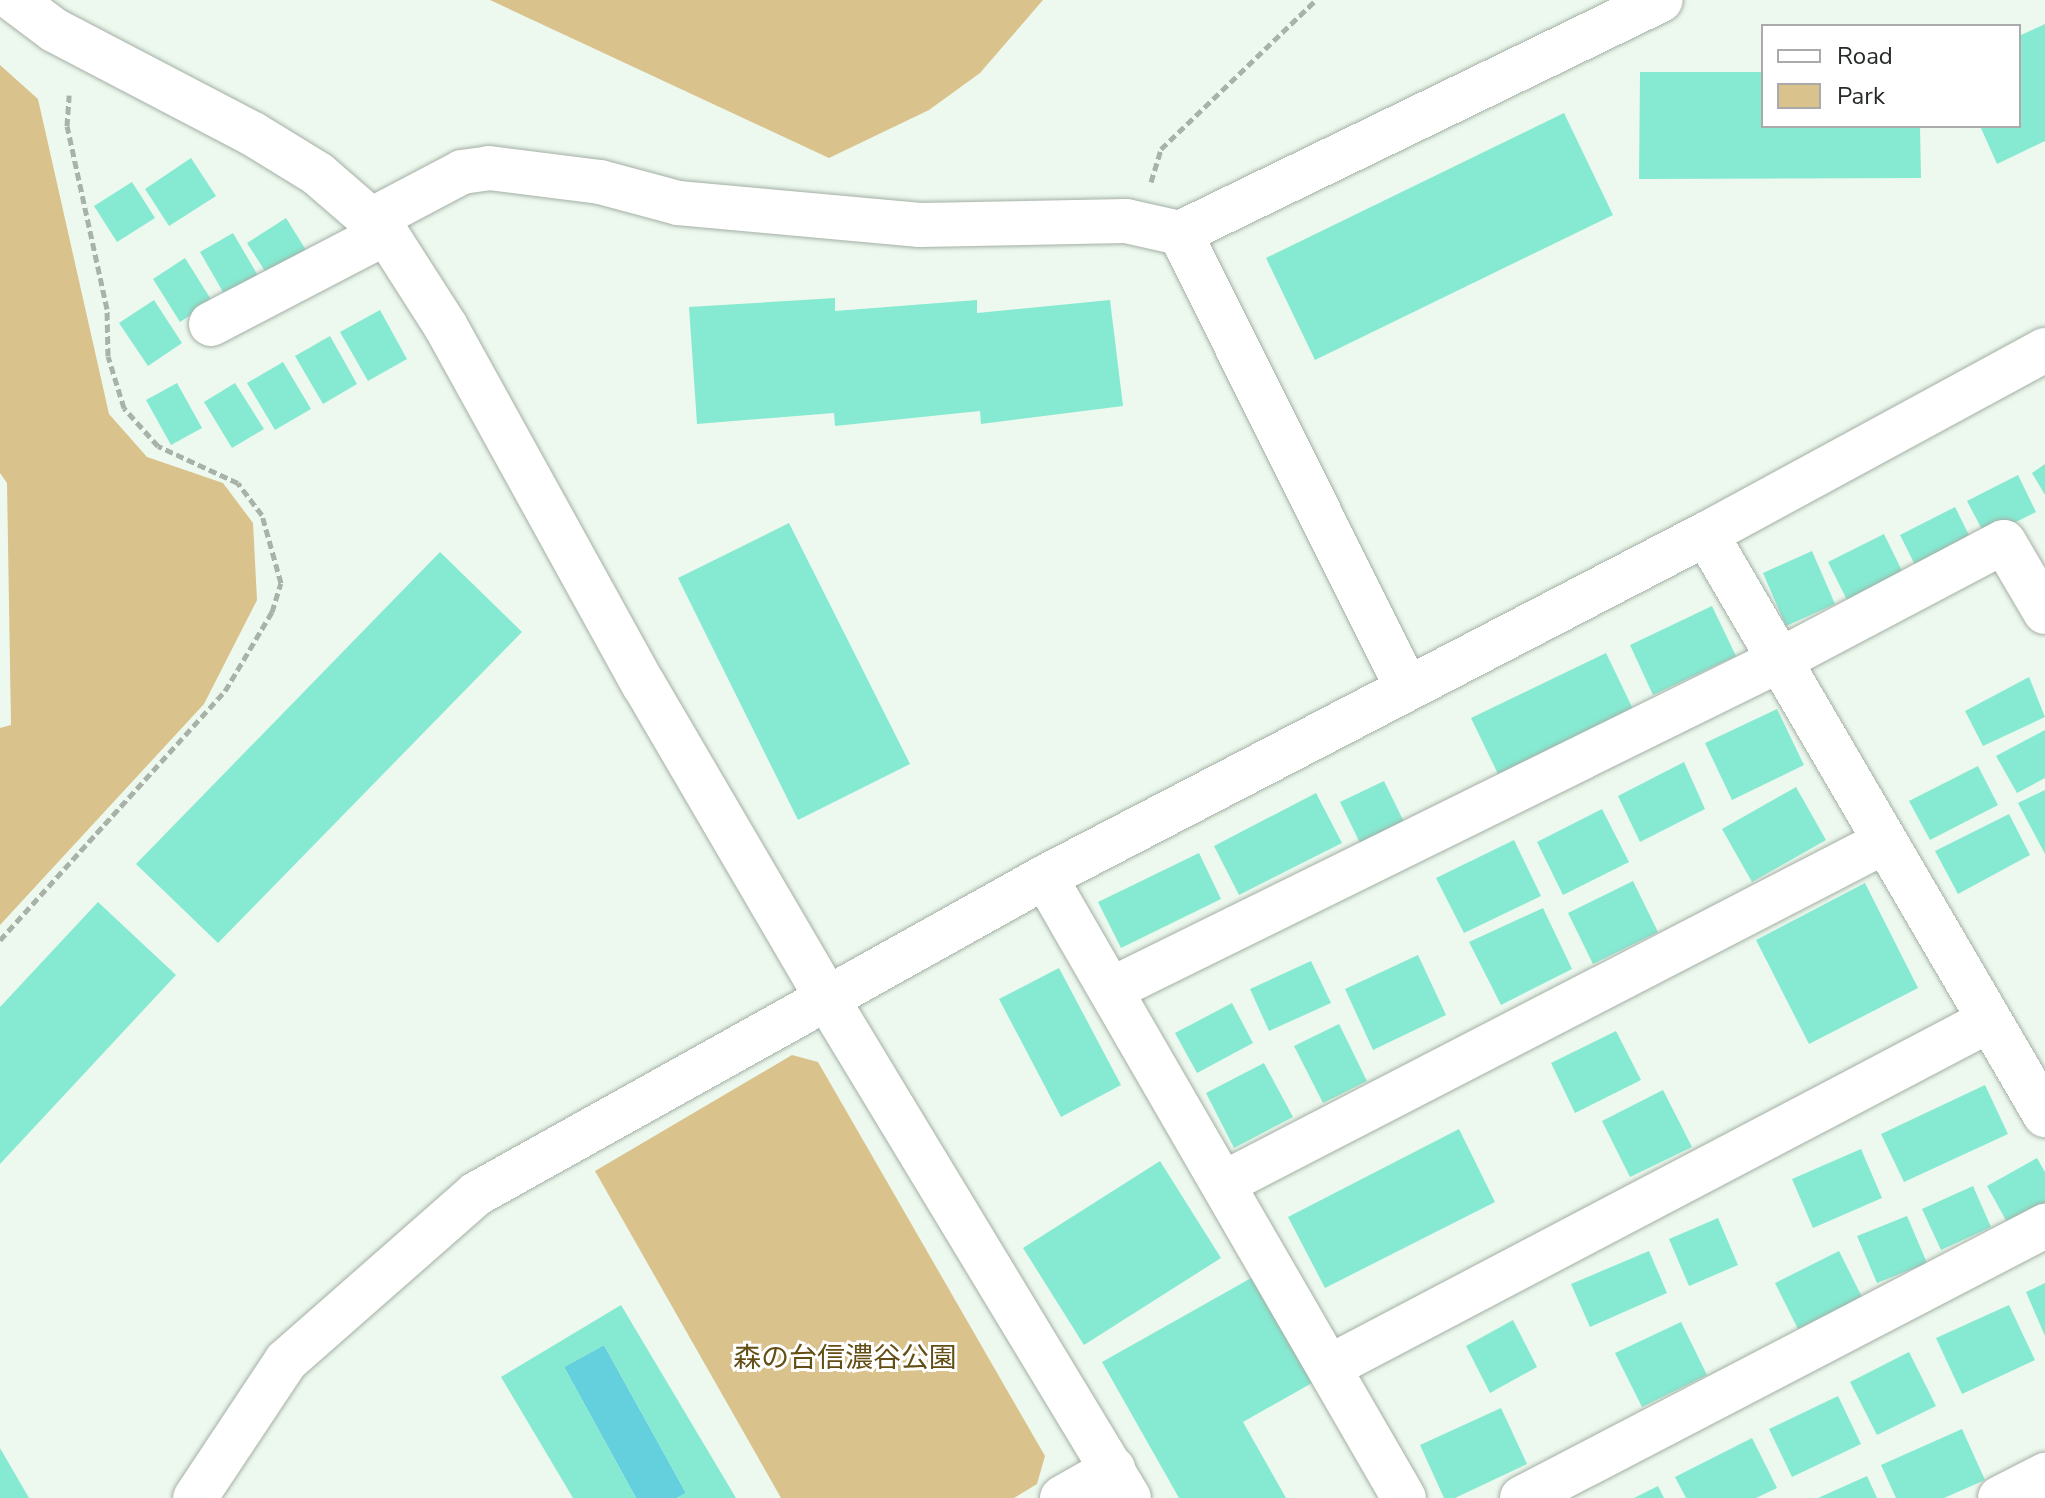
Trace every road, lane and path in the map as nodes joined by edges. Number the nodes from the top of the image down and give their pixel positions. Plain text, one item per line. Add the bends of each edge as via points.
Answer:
1 (14, 0) edge
2 (1316, 0) edge
3 (1661, 0) edge
4 (69, 95) dead end
5 (380, 226) junction
6 (1160, 230) junction
7 (211, 324) dead end
8 (2045, 350) edge
9 (1706, 534) junction
10 (2045, 612) edge
11 (1778, 661) junction
12 (1406, 686) junction
13 (1884, 842) junction
14 (1045, 877) junction
15 (0, 940) edge
16 (1114, 988) junction
17 (826, 997) junction
18 (1988, 1021) junction
19 (2045, 1115) edge
20 (1224, 1183) junction
21 (2045, 1226) edge
22 (1331, 1366) junction
23 (2045, 1475) edge
24 (1121, 1483) edge
25 (195, 1498) edge
26 (1062, 1498) edge
27 (1404, 1498) edge
28 (1522, 1498) edge
29 (2000, 1498) edge

1 - 5 street via 54,30 318,174
2 - 6 path via 1161,149
3 - 6 street
4 - 15 path via 67,126 107,309 108,356 124,408 158,446 238,483 262,515 281,583 272,612 225,691
5 - 6 street via 462,172 489,168 600,182 678,203 920,225 1126,221
5 - 7 street
5 - 17 street via 446,327 644,685
6 - 12 street
8 - 9 street
9 - 11 street
9 - 12 street
10 - 11 street via 2004,542
11 - 13 street
11 - 16 street
12 - 14 street
13 - 18 street
13 - 20 street
14 - 16 street
14 - 17 street
16 - 20 street
17 - 24 street
17 - 25 street via 476,1194 286,1361
18 - 19 street
18 - 22 street
20 - 22 street
21 - 28 street
22 - 27 street
23 - 29 street
24 - 26 street

